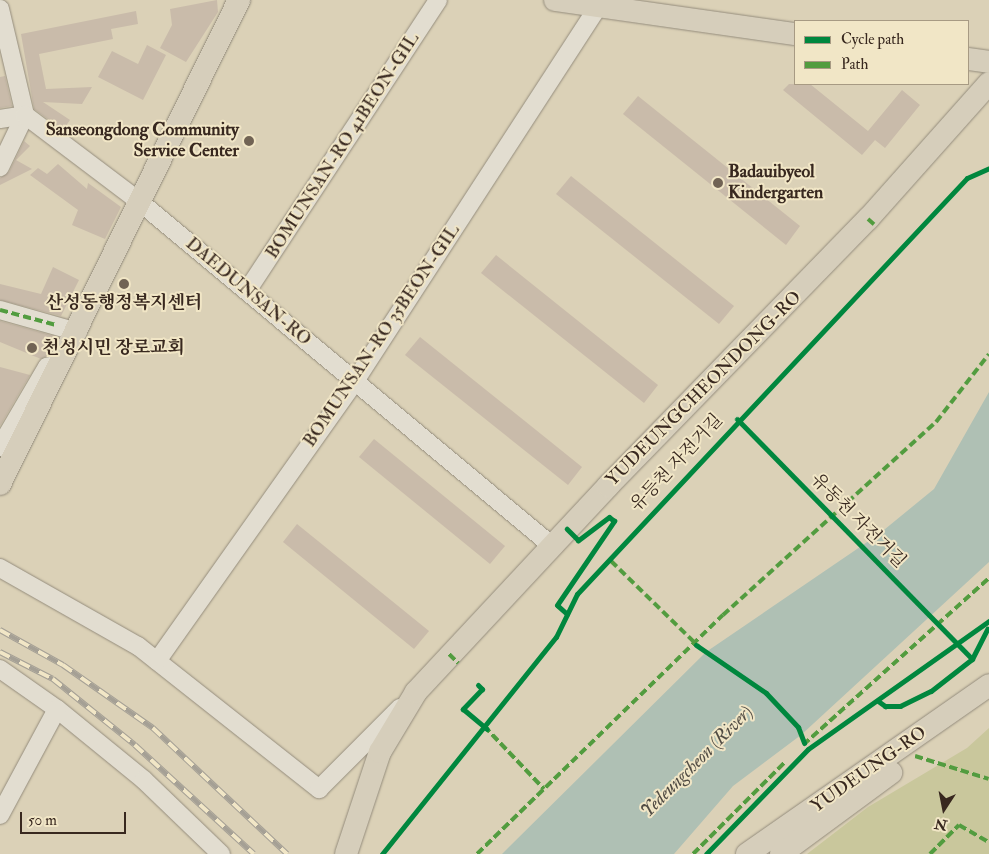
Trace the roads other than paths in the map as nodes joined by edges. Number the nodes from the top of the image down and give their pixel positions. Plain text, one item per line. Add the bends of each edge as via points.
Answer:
1 (239, 0) edge
2 (438, 0) edge
3 (556, 0) edge
4 (600, 3) edge
5 (0, 9) edge
6 (794, 34) edge
7 (969, 59) edge
8 (989, 62) edge
9 (989, 83) edge
10 (25, 115) junction
11 (0, 119) edge
12 (0, 167) edge
13 (140, 202) junction
14 (247, 291) junction
15 (0, 310) edge
16 (78, 332) junction
17 (62, 363) junction
18 (355, 380) junction
19 (8, 415) edge
20 (0, 447) edge
21 (0, 484) edge
22 (551, 546) junction
23 (0, 568) edge
24 (157, 661) junction
25 (0, 669) edge
26 (989, 685) edge
27 (416, 692) junction
28 (989, 705) edge
29 (57, 708) junction
30 (0, 815) edge
31 (221, 854) edge
32 (346, 854) edge
33 (747, 854) edge
34 (782, 854) edge

1 - 13 main road
2 - 14 street, BOMUNSAN-RO 41BEON-GIL
3 - 4 main road
4 - 6 main road
4 - 18 street, BOMUNSAN-RO 35BEON-GIL
5 - 10 street
7 - 8 main road
9 - 22 main road, YUDEUNGCHEONDONG-RO via 868,219
10 - 11 street
10 - 12 street
10 - 13 street, DAEDUNSAN-RO
13 - 14 street, DAEDUNSAN-RO
13 - 16 main road
14 - 18 street, DAEDUNSAN-RO
15 - 16 street
16 - 17 main road
17 - 19 street via 47,367
17 - 21 main road
18 - 22 street, DAEDUNSAN-RO
18 - 24 street, BOMUNSAN-RO 35BEON-GIL
19 - 20 street
22 - 27 main road, YUDEUNGCHEONDONG-RO
23 - 24 street via 138,646
24 - 27 street, YUDEUNGCHEONDONG-RO via 319,790
25 - 29 street
26 - 33 main road, YUDEUNG-RO
27 - 32 main road, YUDEUNGCHEONDONG-RO via 380,752
28 - 34 main road, YUDEUNG-RO
29 - 30 street
29 - 31 street via 144,780

